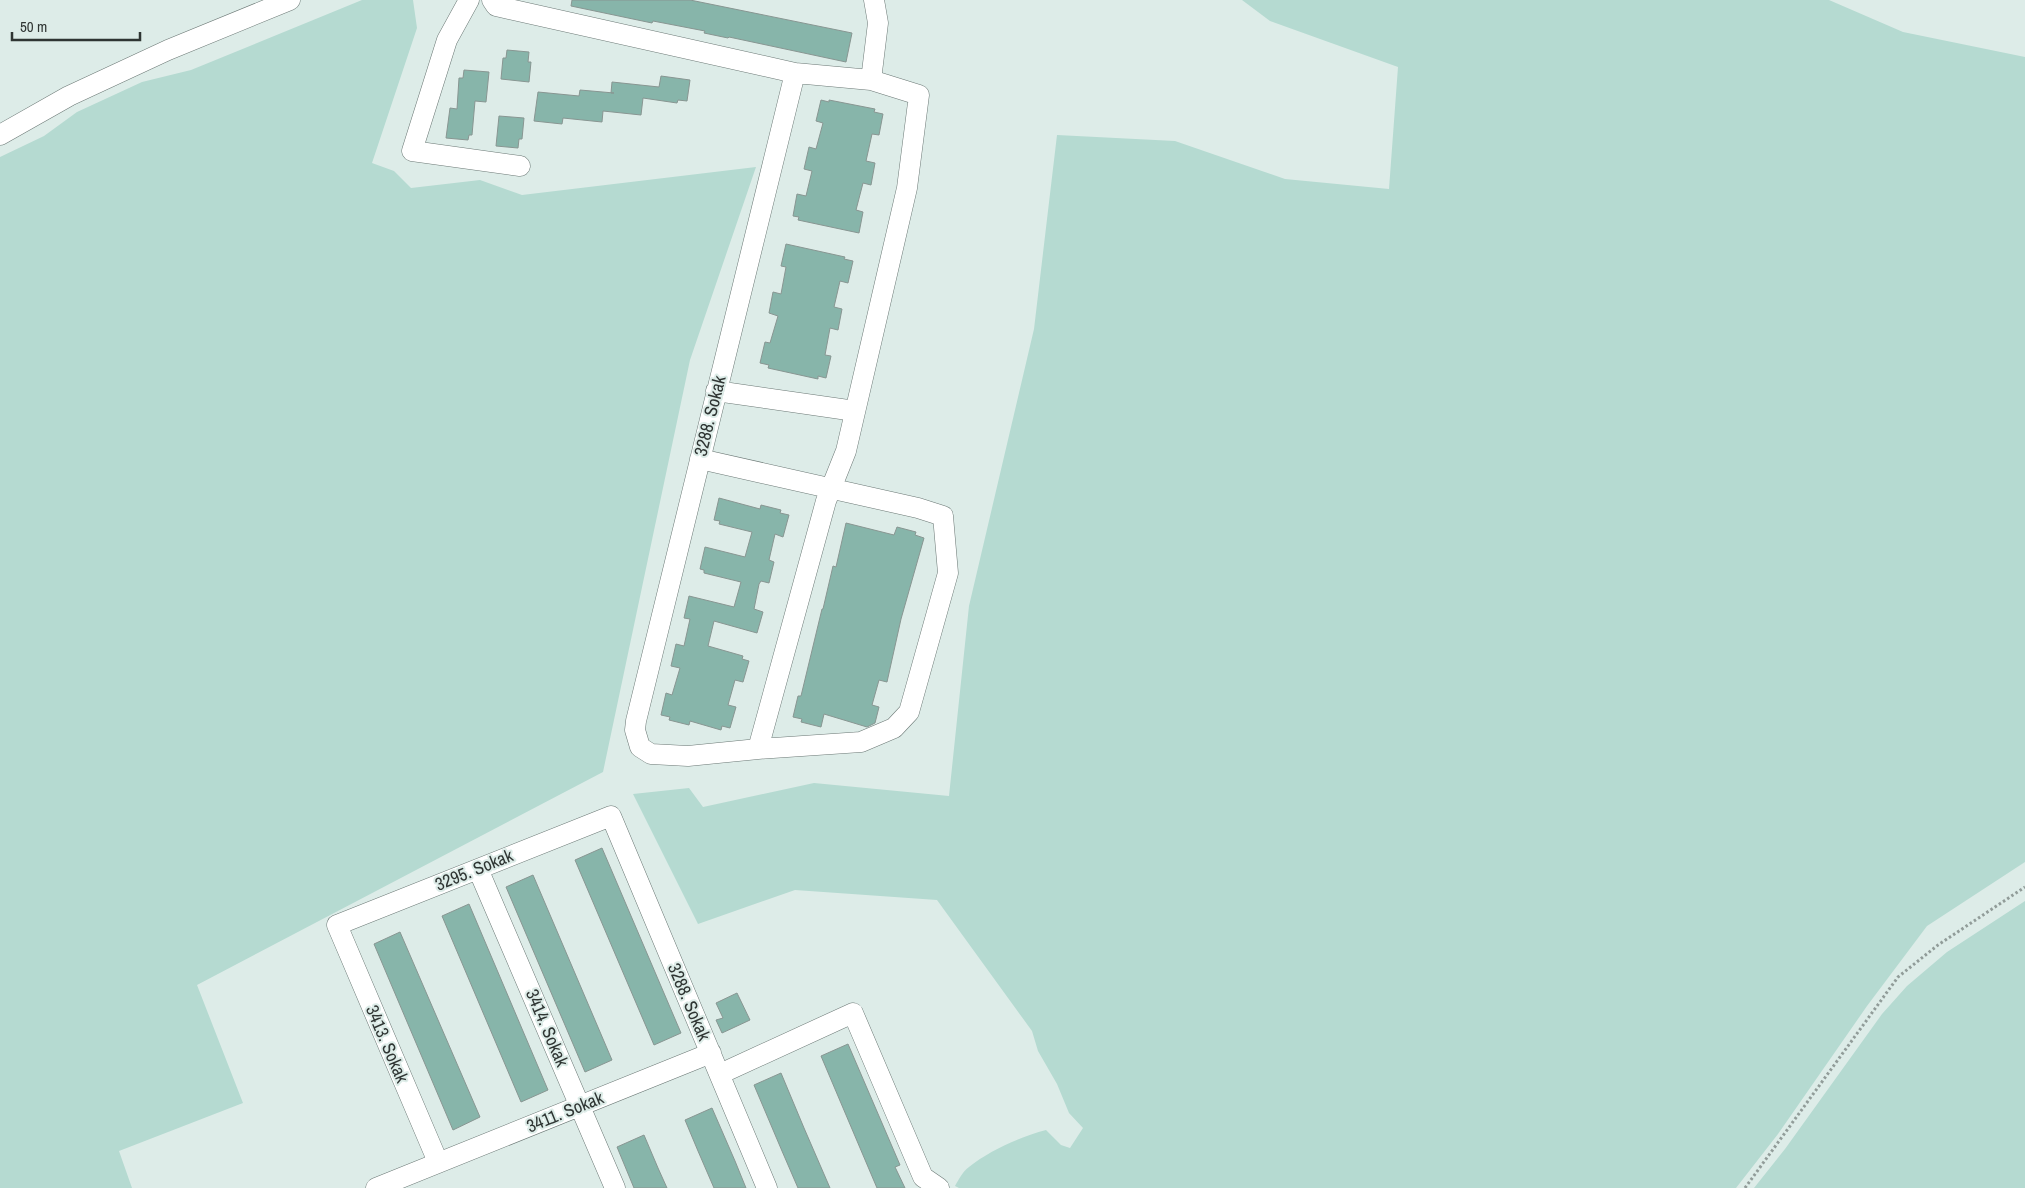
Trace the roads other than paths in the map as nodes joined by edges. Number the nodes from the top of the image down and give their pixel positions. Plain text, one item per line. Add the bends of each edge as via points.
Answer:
1 (290, 0) edge
2 (470, 0) edge
3 (492, 0) edge
4 (874, 0) edge
5 (795, 73) junction
6 (871, 80) junction
7 (0, 135) edge
8 (520, 166) dead end
9 (716, 391) junction
10 (855, 411) junction
11 (700, 458) junction
12 (831, 489) junction
13 (758, 750) junction
14 (611, 816) joint
15 (478, 869) junction
16 (337, 925) joint
17 (711, 1054) junction
18 (720, 1074) junction
19 (580, 1106) junction
20 (438, 1162) junction
21 (376, 1188) edge
22 (615, 1188) edge
23 (767, 1188) edge
24 (939, 1188) edge

1 - 7 street via 168,50 69,96
2 - 8 street via 447,40 412,151
3 - 5 street via 496,6
4 - 6 street via 878,23
5 - 6 street
5 - 9 street, 3288. Sokak
6 - 10 street via 919,95 907,188
9 - 10 street
9 - 11 street, 3288. Sokak
10 - 12 street via 846,451
11 - 12 street
11 - 13 street, 3288. Sokak via 635,730 640,747 651,754 688,756
12 - 13 street
12 - 13 street via 943,516 948,573 909,712 894,728 861,742
14 - 15 street, 3295. Sokak
14 - 17 street, 3288. Sokak
15 - 16 street, 3295. Sokak
15 - 19 street, 3414. Sokak
16 - 20 street, 3413. Sokak
17 - 18 street, 3288. Sokak
17 - 19 street, 3411. Sokak
18 - 23 street, 3288. Sokak
18 - 24 street via 854,1013 923,1178
19 - 20 street, 3411. Sokak
19 - 22 street, 3414. Sokak
20 - 21 street, 3411. Sokak

